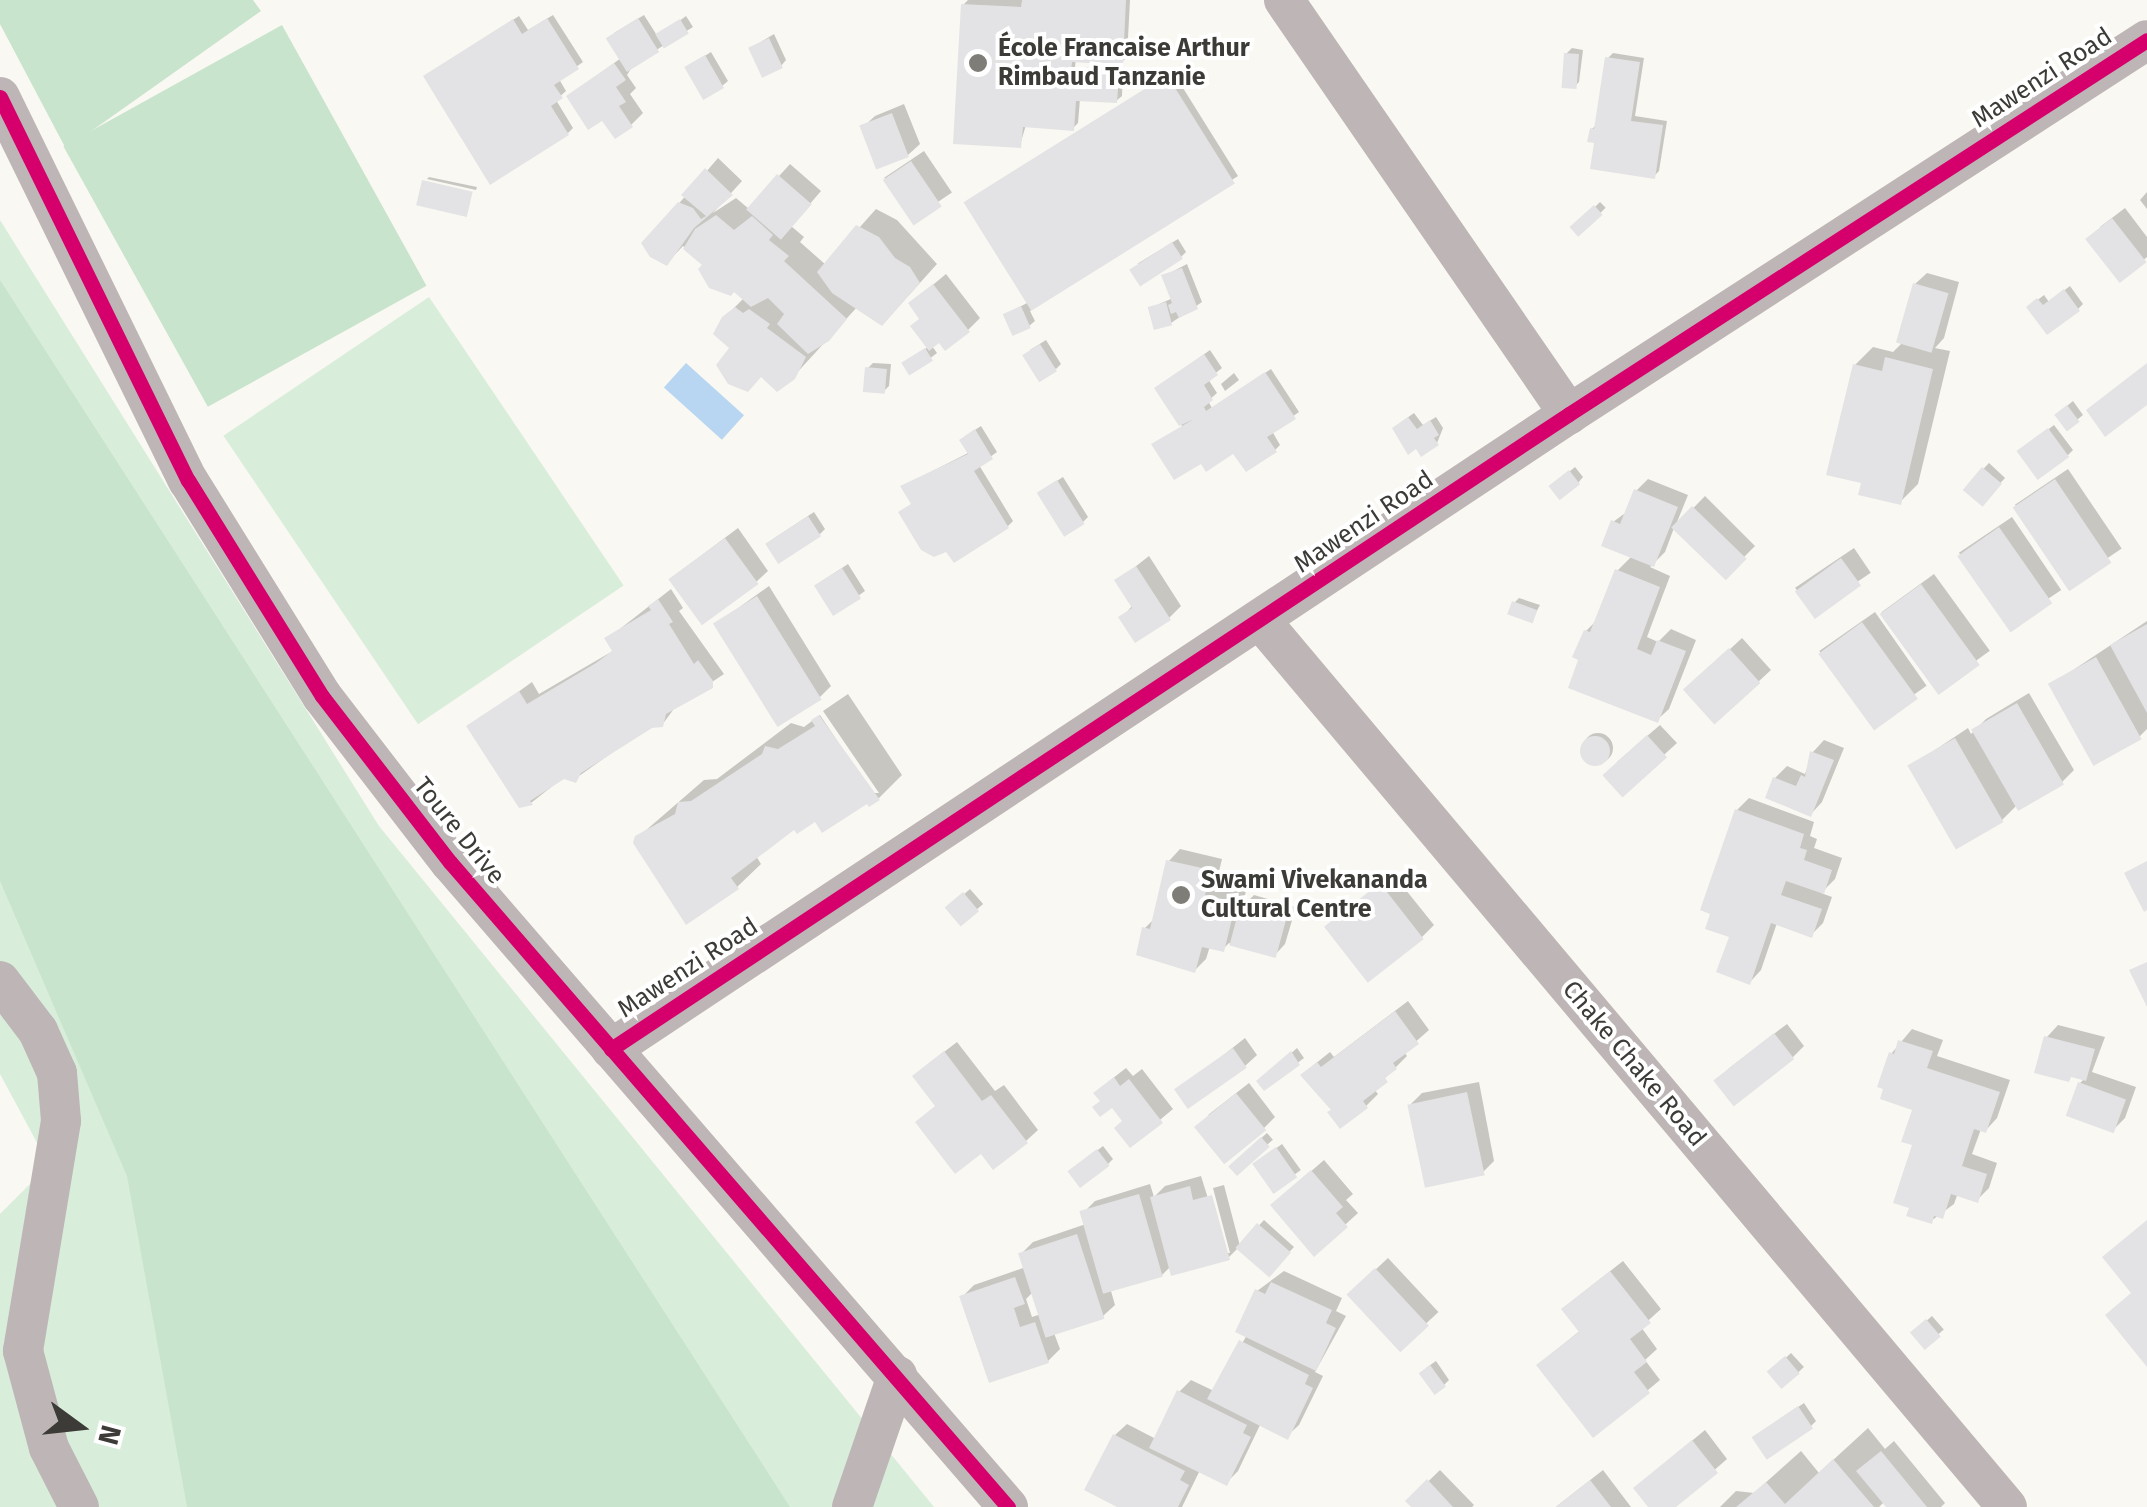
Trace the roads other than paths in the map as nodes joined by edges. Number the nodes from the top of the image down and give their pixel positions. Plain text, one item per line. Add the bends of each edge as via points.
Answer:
1 (1284, 0) edge
2 (2147, 40) edge
3 (0, 98) edge
4 (1569, 414) junction
5 (1261, 621) junction
6 (0, 981) edge
7 (611, 1048) junction
8 (897, 1376) junction
9 (80, 1507) edge
10 (852, 1507) edge
11 (1008, 1507) edge
12 (2007, 1507) edge

1 - 4 street
2 - 4 street, Mawenzi Road
3 - 7 street, Toure Drive via 188,480 322,696 450,862
4 - 5 street, Mawenzi Road
5 - 7 street, Mawenzi Road
5 - 12 street, Chake Chake Road
6 - 9 street via 38,1031 57,1073 61,1121 24,1351 49,1448
7 - 8 street, Toure Drive
8 - 10 street
8 - 11 street, Toure Drive

